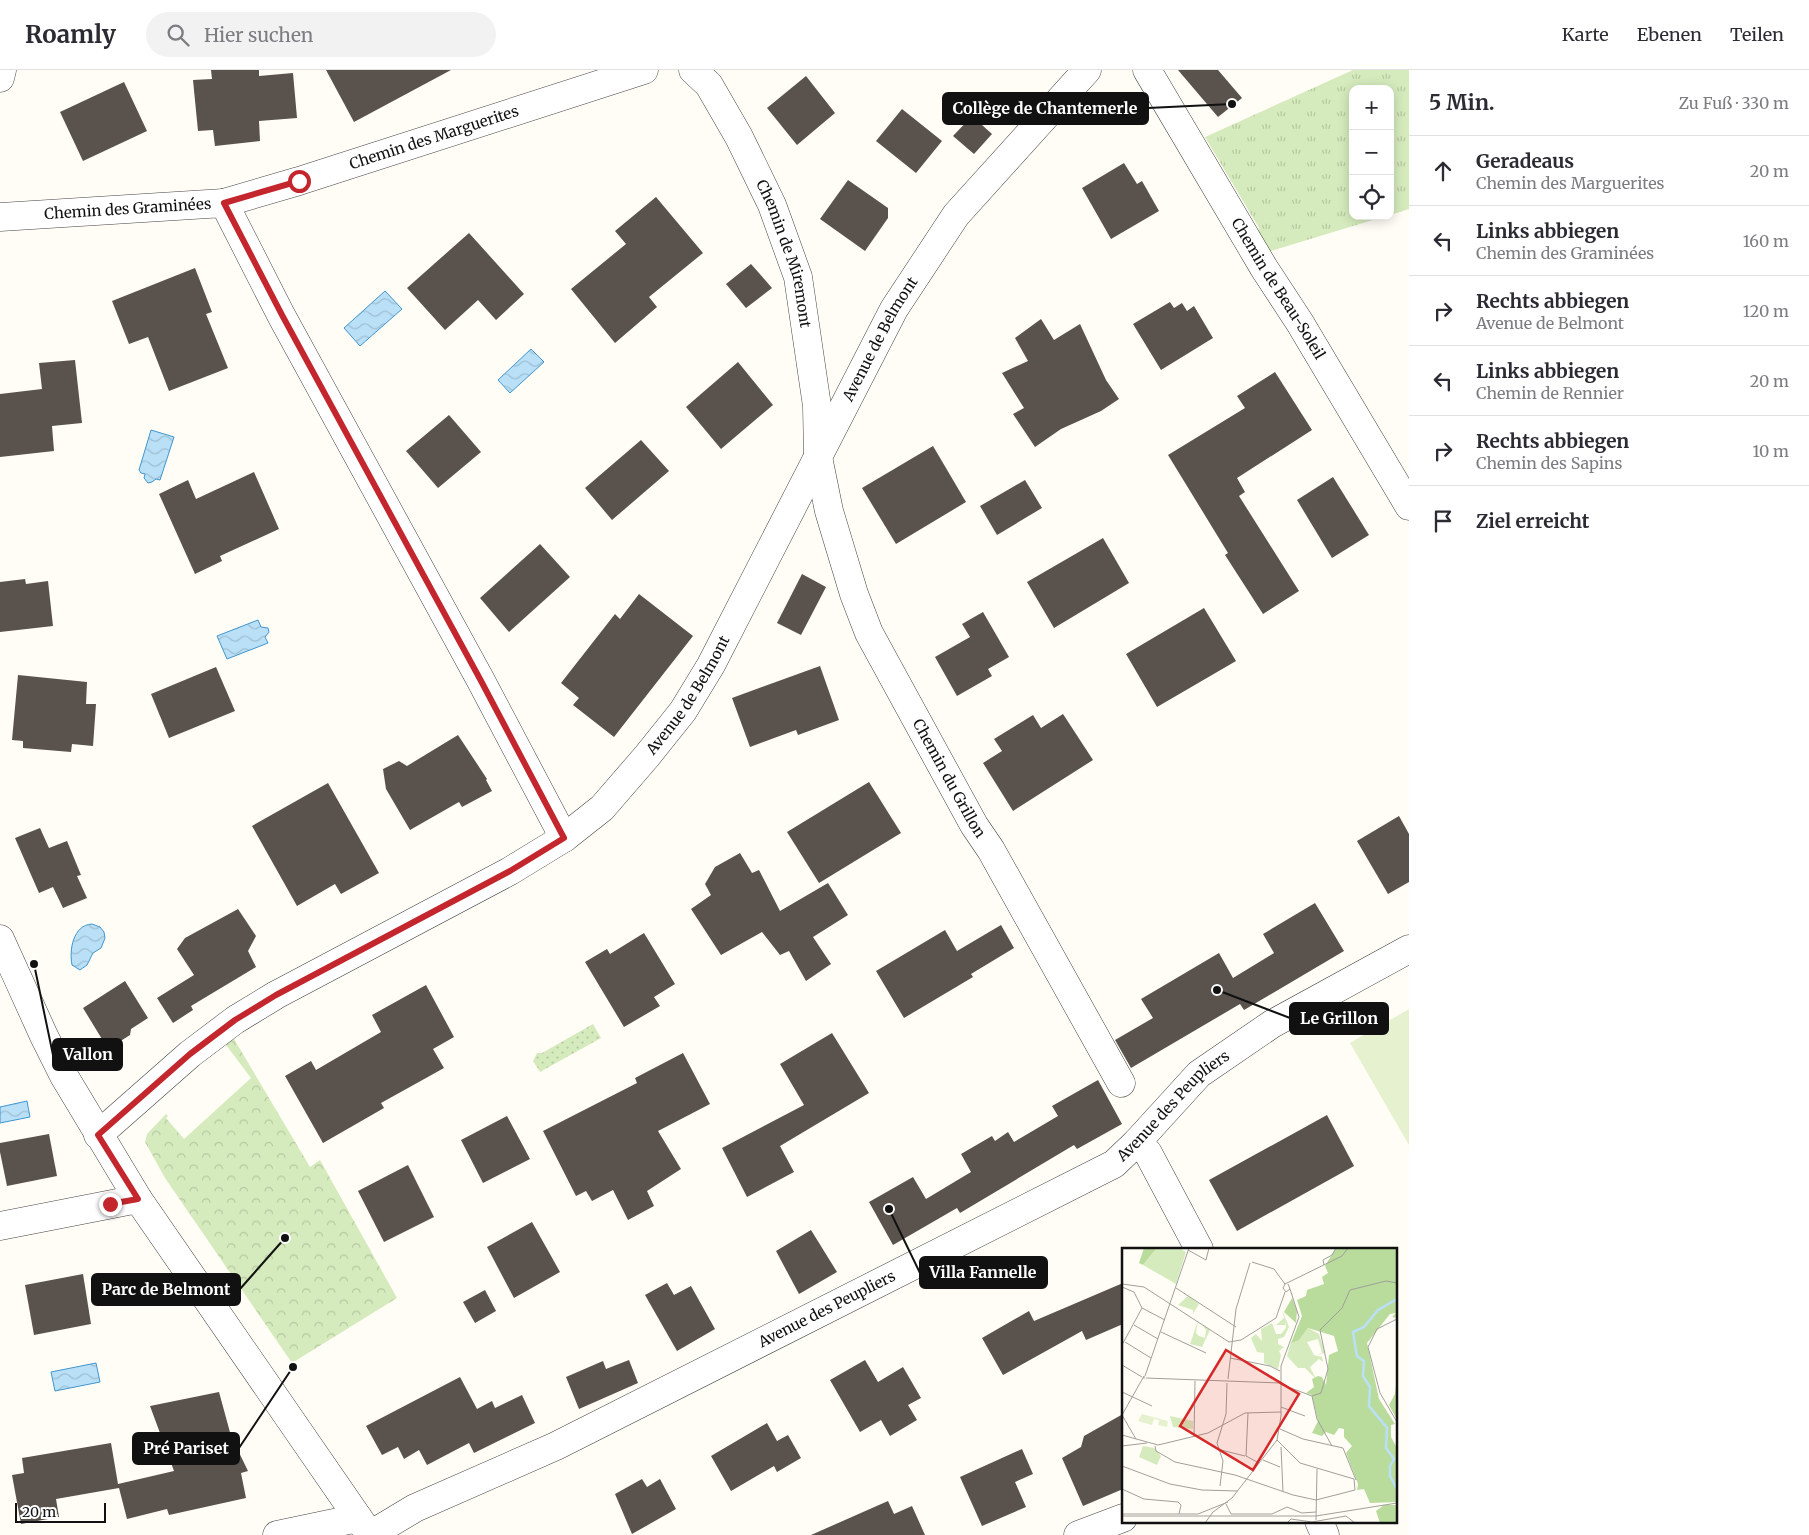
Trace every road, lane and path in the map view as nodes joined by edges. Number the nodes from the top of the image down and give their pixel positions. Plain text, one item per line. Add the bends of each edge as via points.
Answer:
1 (2, 70) edge
2 (644, 70) edge
3 (693, 70) edge
4 (1087, 70) edge
5 (1147, 70) edge
6 (0, 78) edge
7 (224, 203) junction
8 (0, 217) edge
9 (818, 457) junction
10 (1409, 506) edge
11 (564, 838) junction
12 (0, 940) edge
13 (1409, 949) edge
14 (1121, 1083) dead end
15 (98, 1135) junction
16 (1137, 1142) junction
17 (138, 1199) junction
18 (0, 1226) edge
19 (1198, 1248) edge
20 (1122, 1518) edge
21 (1319, 1522) edge
22 (366, 1529) edge
23 (277, 1535) edge
24 (1078, 1535) edge
25 (1325, 1535) edge

1 - 6 street
2 - 7 street, Chemin des Marguerites
3 - 9 street, Chemin de Miremont via 709,85 739,137 772,205 798,277 817,406
4 - 9 street, Avenue de Belmont via 956,214 894,310
5 - 10 street, Chemin de Beau-Soleil
7 - 8 street, Chemin des Graminées
7 - 11 street, Chemin des Graminées
9 - 11 street, Avenue de Belmont via 711,665 683,711 602,808
9 - 14 street, Chemin du Grillon via 829,511 868,633
11 - 15 street, Avenue de Belmont via 510,871 235,1020 190,1054
12 - 15 street via 64,1076
13 - 16 street, Avenue des Peupliers via 1272,1024 1199,1074
15 - 17 street
16 - 19 street via 1148,1153
16 - 22 street, Avenue des Peupliers via 1114,1164 556,1446
17 - 18 street
17 - 22 street
20 - 24 street
21 - 25 street
22 - 23 street, Avenue des Peupliers

